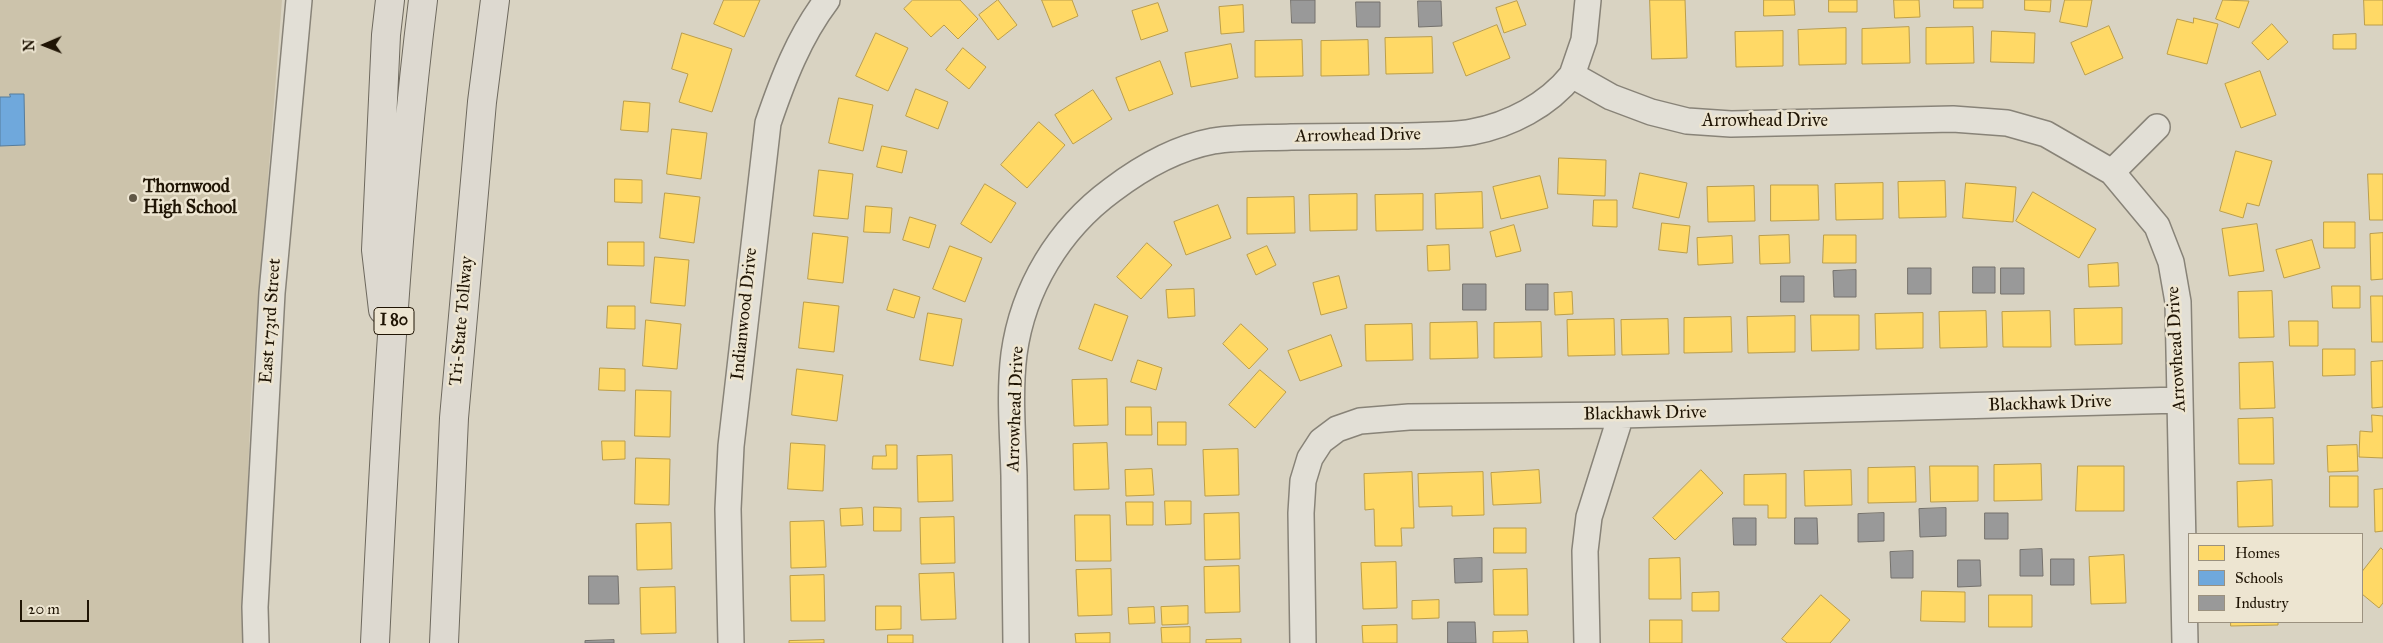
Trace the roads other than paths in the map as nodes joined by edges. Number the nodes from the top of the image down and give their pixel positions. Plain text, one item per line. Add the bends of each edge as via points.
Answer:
1 (299, 0) edge
2 (390, 0) edge
3 (423, 0) edge
4 (495, 0) edge
5 (513, 0) edge
6 (827, 0) edge
7 (1588, 0) edge
8 (1572, 75) junction
9 (482, 102) junction
10 (2157, 127) dead end
11 (2112, 172) junction
12 (390, 376) junction
13 (2180, 400) junction
14 (1621, 415) junction
15 (256, 643) edge
16 (375, 643) edge
17 (444, 643) edge
18 (731, 643) edge
19 (1016, 643) edge
20 (1303, 643) edge
21 (1587, 643) edge
22 (2184, 643) edge

1 - 15 street, East 173rd Street via 272,293 255,607
2 - 12 highway via 376,250
3 - 12 highway, I 80
4 - 9 highway, Tri-State Tollway
5 - 9 highway
6 - 18 street, Indianwood Drive via 791,61 768,123 731,446 728,509
7 - 8 street via 1584,40
8 - 11 street, Arrowhead Drive via 1611,97 1650,112 1687,121 1730,124 1954,119 2008,123 2046,134
8 - 19 street, Arrowhead Drive via 1542,104 1510,120 1472,132 1212,141 1172,154 1135,172 1095,202 1063,235 1039,273 1014,353
9 - 17 highway, Tri-State Tollway via 454,418
10 - 11 street
11 - 13 street, Arrowhead Drive via 2157,226 2171,262 2178,302
12 - 16 highway, I 80
13 - 14 street, Blackhawk Drive
13 - 22 street, Arrowhead Drive
14 - 20 street, Blackhawk Drive via 1408,417 1360,421 1337,429 1315,450 1303,480
14 - 21 street via 1589,517 1585,551

